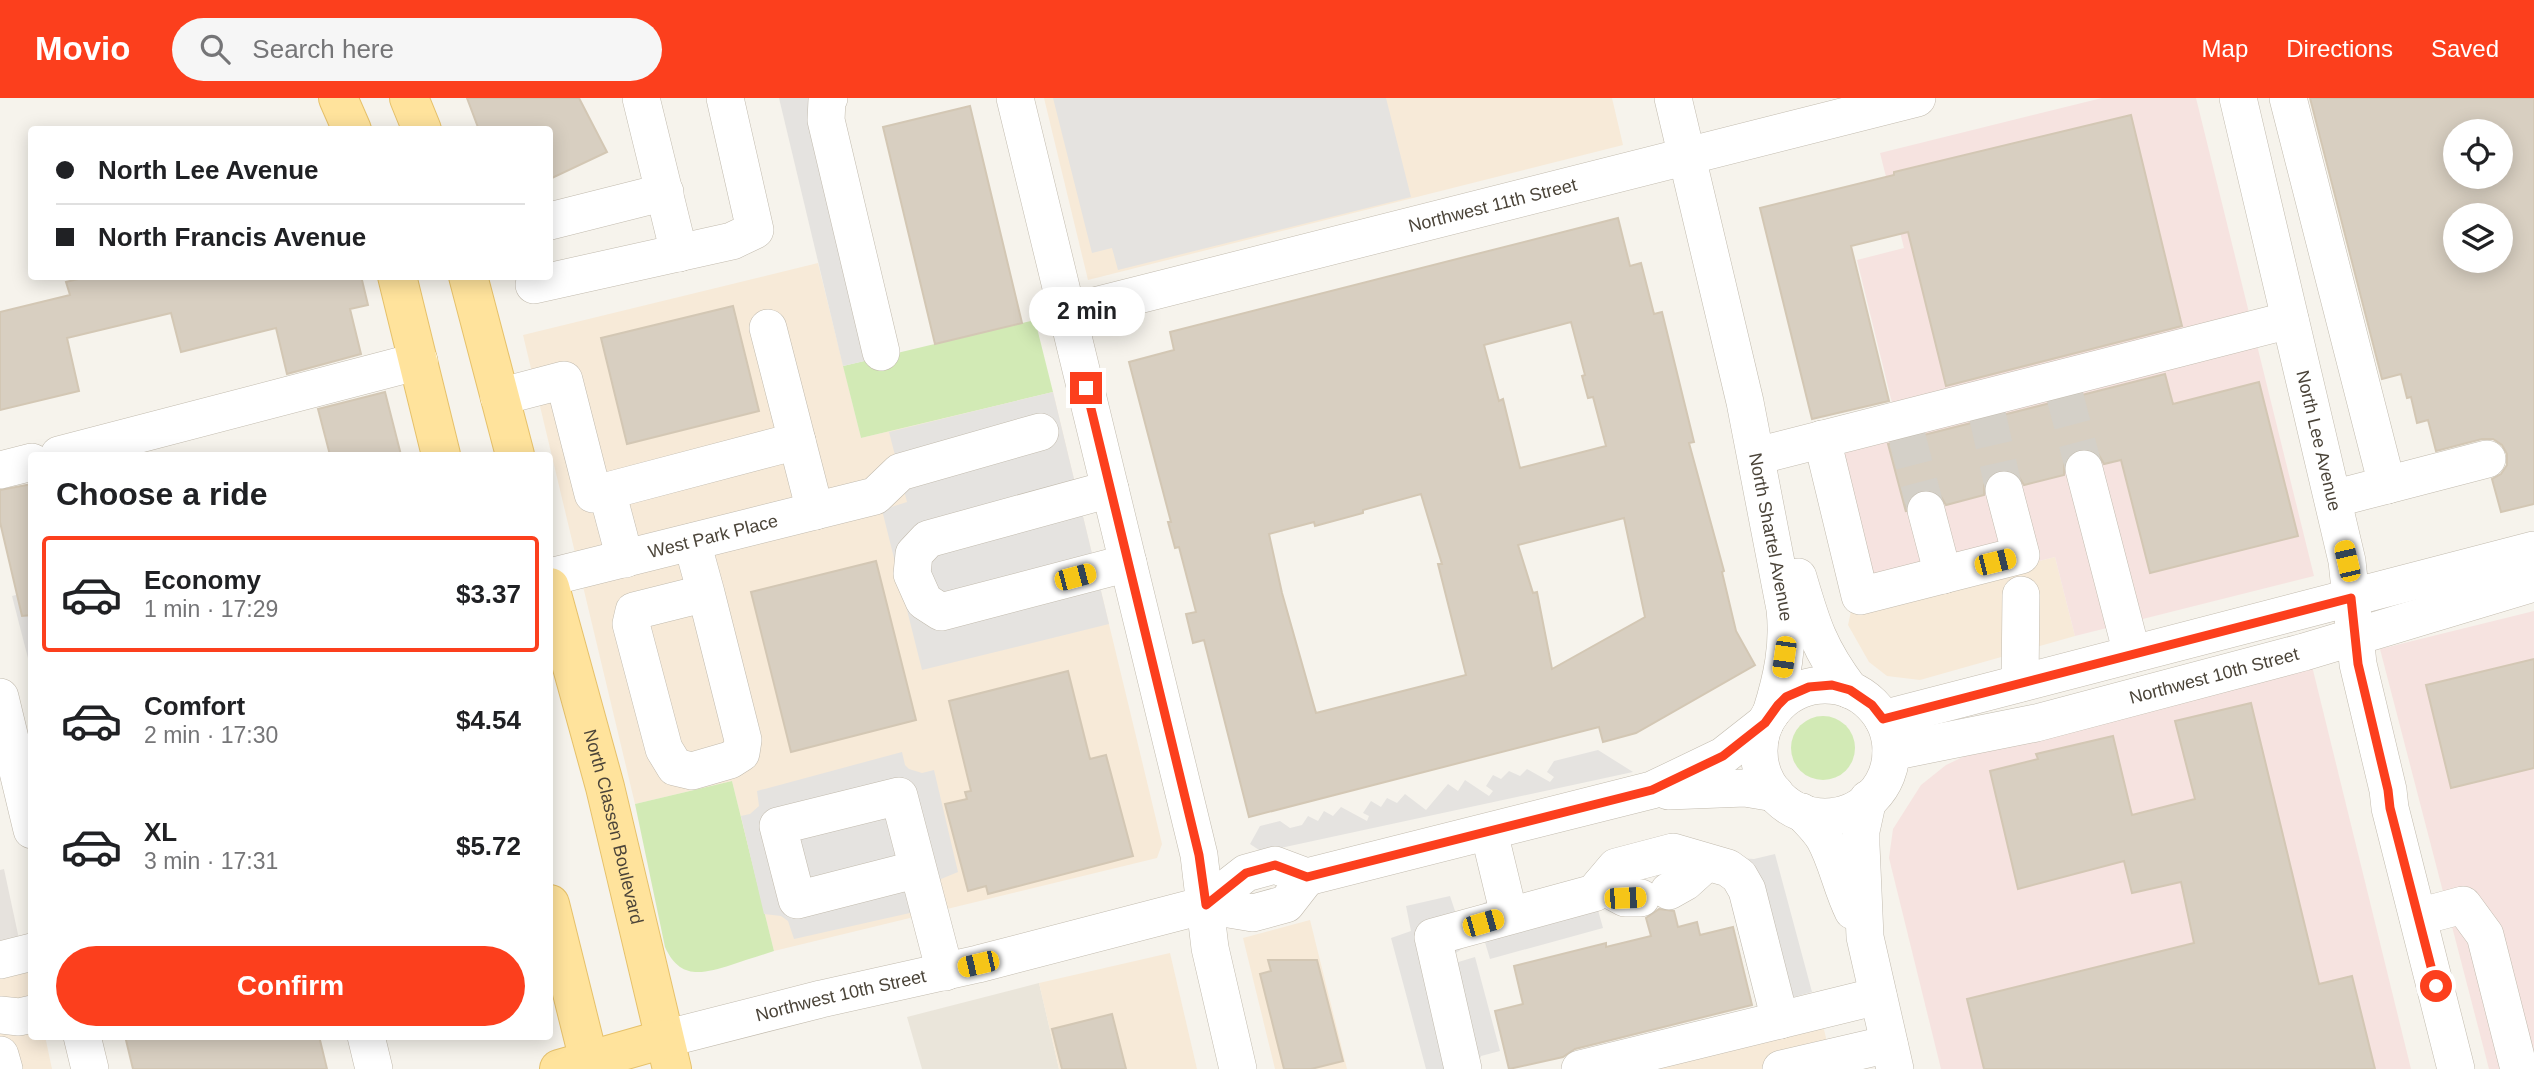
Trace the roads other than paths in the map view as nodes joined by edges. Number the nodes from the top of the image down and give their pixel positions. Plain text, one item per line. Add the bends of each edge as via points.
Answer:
1 (338, 98) edge
2 (409, 98) edge
3 (641, 98) edge
4 (725, 98) edge
5 (830, 98) edge
6 (1015, 98) edge
7 (1673, 98) edge
8 (1917, 98) edge
9 (2288, 98) edge
10 (2247, 100) edge
11 (350, 126) edge
12 (420, 126) edge
13 (1687, 155) junction
14 (665, 192) junction
15 (553, 220) edge
16 (680, 253) junction
17 (398, 280) edge
18 (469, 280) edge
19 (534, 285) dead end
20 (1067, 313) junction
21 (2290, 320) junction
22 (768, 328) dead end
23 (881, 352) dead end
24 (419, 361) junction
25 (499, 397) junction
26 (1745, 402) junction
27 (1040, 432) dead end
28 (1822, 439) junction
29 (797, 441) junction
30 (70, 452) edge
31 (440, 452) edge
32 (513, 452) edge
33 (1761, 455) junction
34 (2487, 459) dead end
35 (28, 463) edge
36 (2084, 469) tunnel mouth
37 (0, 470) edge
38 (2387, 485) junction
39 (1110, 489) junction
40 (2004, 490) tunnel mouth
41 (607, 491) junction
42 (2333, 499) junction
43 (1926, 510) tunnel mouth
44 (815, 511) junction
45 (692, 541) junction
46 (2534, 550) edge
47 (625, 559) junction
48 (1128, 563) junction
49 (1943, 575) junction
50 (553, 576) edge
51 (2534, 583) edge
52 (706, 593) junction
53 (2021, 595) dead end
54 (553, 598) edge
55 (2351, 598) junction
56 (2355, 636) junction
57 (2132, 654) junction
58 (2020, 683) junction
59 (1850, 690) junction
60 (8, 703) edge
61 (1768, 718) junction
62 (1887, 735) junction
63 (1652, 790) junction
64 (1868, 800) junction
65 (1788, 803) junction
66 (28, 809) edge
67 (1489, 832) junction
68 (1706, 863) junction
69 (918, 869) dead end
70 (1601, 885) junction
71 (1206, 905) junction
72 (1509, 915) junction
73 (2418, 917) junction
74 (553, 921) edge
75 (1865, 937) junction
76 (28, 953) edge
77 (0, 960) edge
78 (945, 972) junction
79 (1878, 996) junction
80 (0, 1015) edge
81 (28, 1015) edge
82 (1780, 1020) junction
83 (83, 1040) edge
84 (367, 1040) edge
85 (668, 1054) edge
86 (0, 1055) edge
87 (1892, 1056) edge
88 (579, 1067) edge
89 (4, 1069) edge
90 (90, 1069) edge
91 (374, 1069) edge
92 (1238, 1069) edge
93 (1463, 1069) edge
94 (1580, 1069) edge
95 (1781, 1069) edge
96 (2456, 1069) edge
97 (2519, 1069) edge

1 - 11 main road
2 - 12 main road
3 - 14 street
4 - 16 street via 755,230 732,241
5 - 23 street via 826,120
6 - 20 street
7 - 13 street, North Shartel Avenue
8 - 13 street, Northwest 11th Street
9 - 38 street
10 - 21 street, North Lee Avenue
13 - 20 street, Northwest 11th Street
13 - 26 street, North Shartel Avenue
14 - 15 street
14 - 16 street
16 - 19 street
17 - 24 main road
18 - 25 main road
20 - 39 street
21 - 28 street via 1984,404
21 - 42 street, North Lee Avenue
22 - 29 street
24 - 30 street
24 - 31 main road
25 - 32 main road
25 - 41 street via 564,380 593,494
26 - 33 street, North Shartel Avenue
26 - 61 street, North Shartel Avenue via 1787,634 1781,680
27 - 44 street, West Park Place via 900,472 875,496
28 - 33 street
28 - 49 street via 1860,596
29 - 41 street
29 - 44 street
33 - 59 street, North Shartel Avenue via 1813,627 1829,662
34 - 38 street
35 - 37 street
36 - 57 street
38 - 42 street
39 - 48 street
39 - 48 street via 928,539 914,554 912,573 924,601 941,612
40 - 49 street via 2021,555
41 - 47 street
42 - 55 street, North Lee Avenue
43 - 49 street
44 - 45 street, West Park Place
45 - 47 street, West Park Place
45 - 52 street
46 - 55 street
47 - 50 street, West Park Place
48 - 71 street via 1199,855
51 - 56 street, Northwest 10th Street
52 - 52 street via 634,611 631,624 664,749 675,767 692,771 730,760 741,753 743,740
53 - 58 street
54 - 85 main road, North Classen Boulevard via 605,787
55 - 56 street, North Lee Avenue
55 - 57 street
56 - 62 street, Northwest 10th Street via 2036,723
56 - 73 street, North Lee Avenue
57 - 58 street
58 - 62 street
59 - 61 street via 1832,685 1809,687 1786,697
59 - 62 street via 1872,705
60 - 66 street
61 - 63 street, Northwest 10th Street via 1723,756
61 - 65 street via 1760,737 1760,760 1766,780
62 - 64 street via 1884,778
63 - 65 street, Northwest 10th Street via 1745,788
63 - 67 street, Northwest 10th Street
64 - 65 street via 1833,816 1817,816
64 - 75 street via 1861,831
65 - 75 street via 1822,836
67 - 71 street, Northwest 10th Street via 1307,877 1275,865 1246,873
67 - 72 street
68 - 70 street via 1673,852 1616,867
68 - 70 street via 1685,883 1655,894 1625,898
68 - 82 street via 1728,868 1747,890
69 - 78 street
70 - 72 street via 1594,893
71 - 78 street, Northwest 10th Street
71 - 92 street via 1210,947
72 - 93 street via 1433,937
73 - 96 street, North Lee Avenue
73 - 97 street via 2463,905 2485,935
74 - 88 main road
75 - 79 street
76 - 77 street
78 - 85 street, Northwest 10th Street via 821,999
79 - 82 street
79 - 87 street
80 - 81 street
82 - 94 street
83 - 90 street
84 - 91 street
85 - 88 main road, Northwest 10th Street
86 - 89 street
87 - 95 street

